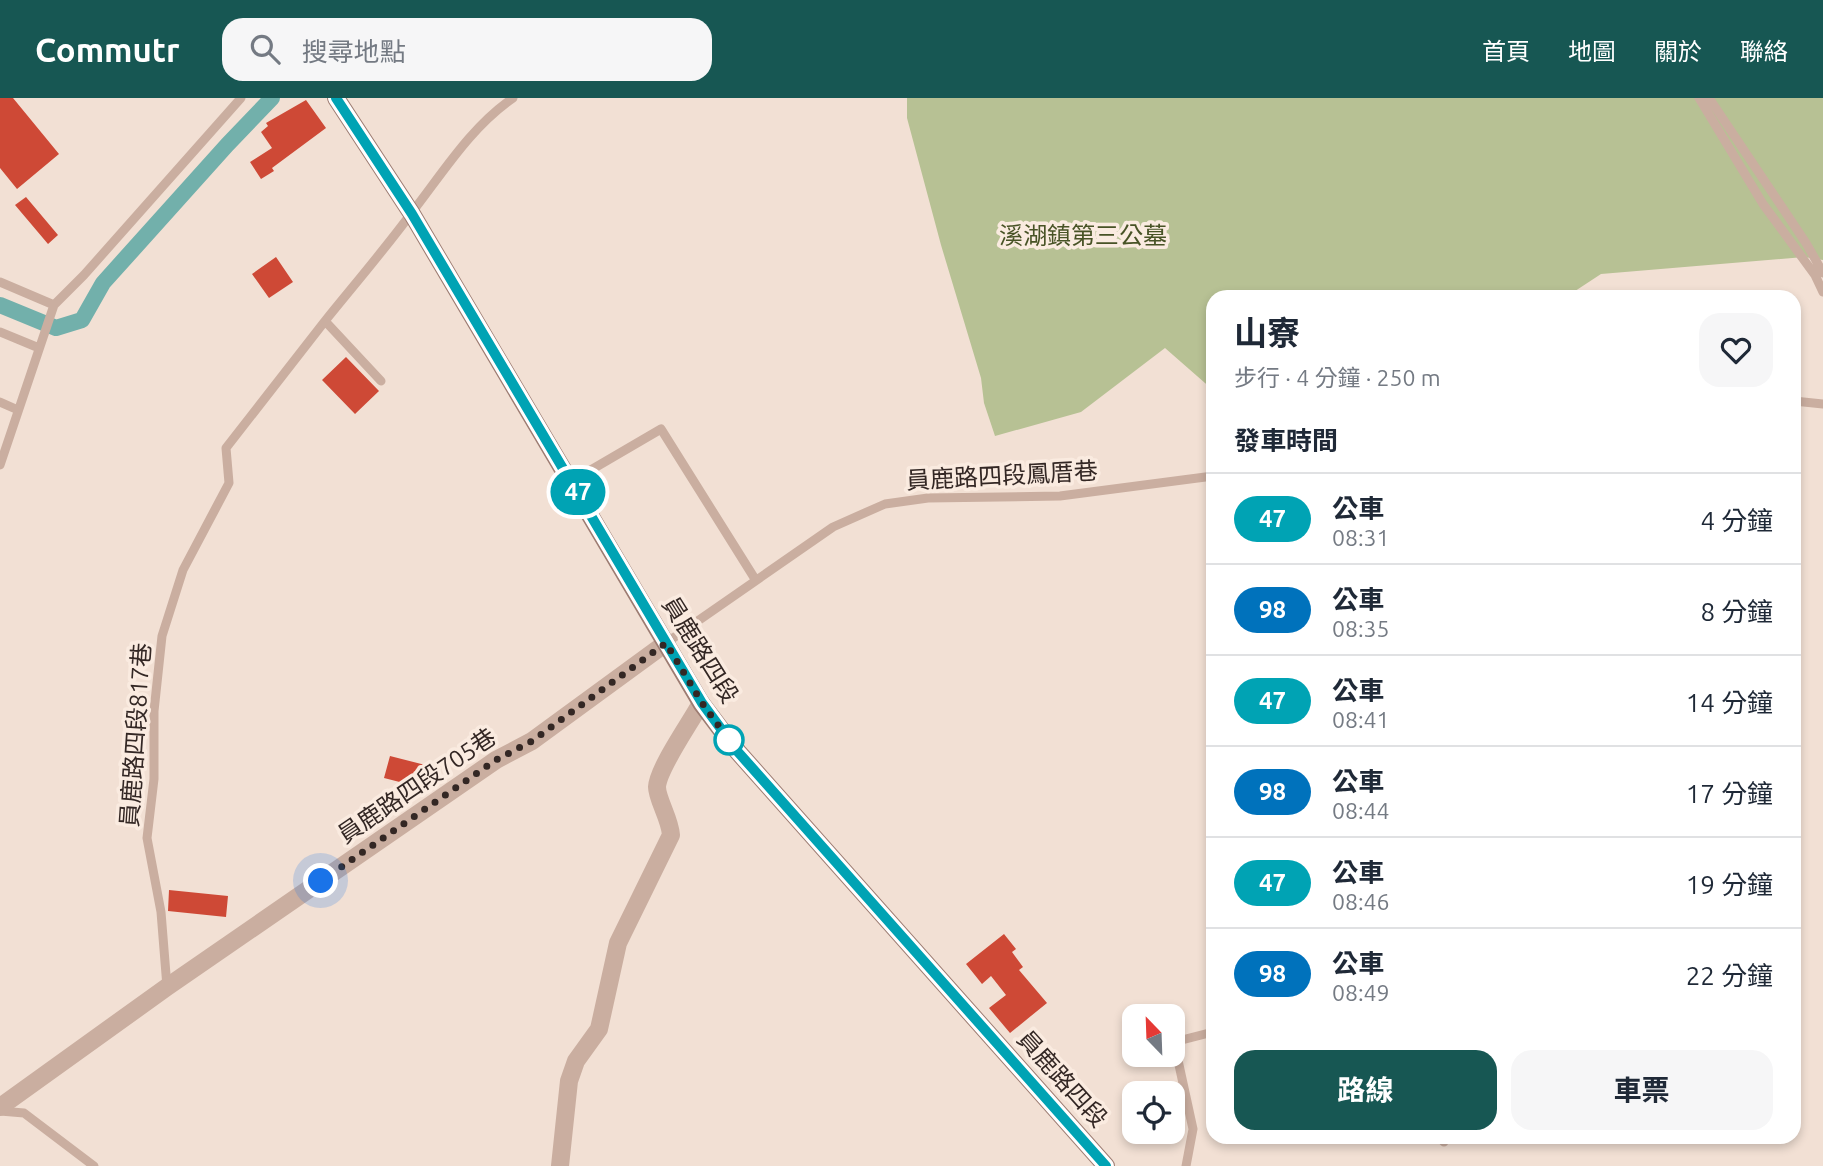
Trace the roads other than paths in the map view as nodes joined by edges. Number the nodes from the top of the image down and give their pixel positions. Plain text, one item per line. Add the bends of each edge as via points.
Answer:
1 (241, 98) edge
2 (336, 98) edge
3 (513, 98) edge
4 (1699, 98) edge
5 (1709, 98) edge
6 (412, 214) junction
7 (1823, 273) edge
8 (0, 282) edge
9 (1823, 292) edge
10 (54, 305) junction
11 (325, 321) junction
12 (0, 332) edge
13 (39, 348) junction
14 (381, 381) dead end
15 (0, 402) edge
16 (1801, 402) edge
17 (1823, 404) edge
18 (18, 410) junction
19 (0, 466) edge
20 (1206, 477) edge
21 (572, 481) junction
22 (755, 579) junction
23 (666, 643) junction
24 (702, 703) junction
25 (167, 987) junction
26 (1206, 1034) edge
27 (0, 1109) edge
28 (94, 1166) edge
29 (559, 1166) edge
30 (1106, 1166) edge
31 (1186, 1166) edge

1 - 10 lane
2 - 6 main road, 員鹿路四段
3 - 6 lane, 員鹿路四段817巷 via 495,110 463,146
4 - 9 lane
5 - 7 lane
6 - 11 lane, 員鹿路四段817巷
6 - 21 main road, 員鹿路四段
8 - 10 lane
10 - 13 lane
11 - 14 lane
11 - 25 lane, 員鹿路四段817巷 via 226,448 229,483 183,570 162,636 148,838 162,912
12 - 13 lane
13 - 18 lane
15 - 18 lane
16 - 17 lane
18 - 19 lane
20 - 22 lane, 員鹿路四段鳳厝巷 via 1060,496 885,503 833,527
21 - 22 lane via 661,429
21 - 23 main road, 員鹿路四段
22 - 23 lane, 員鹿路四段鳳厝巷
23 - 24 main road, 員鹿路四段
23 - 25 street, 員鹿路四段705巷 via 532,741 496,760
24 - 29 street via 660,774 657,789 671,835 618,943 599,1030 576,1061 569,1081
24 - 30 main road, 員鹿路四段 via 738,752
25 - 27 street, 員鹿路四段705巷
26 - 31 lane via 1174,1042 1193,1129
27 - 28 lane via 24,1113

